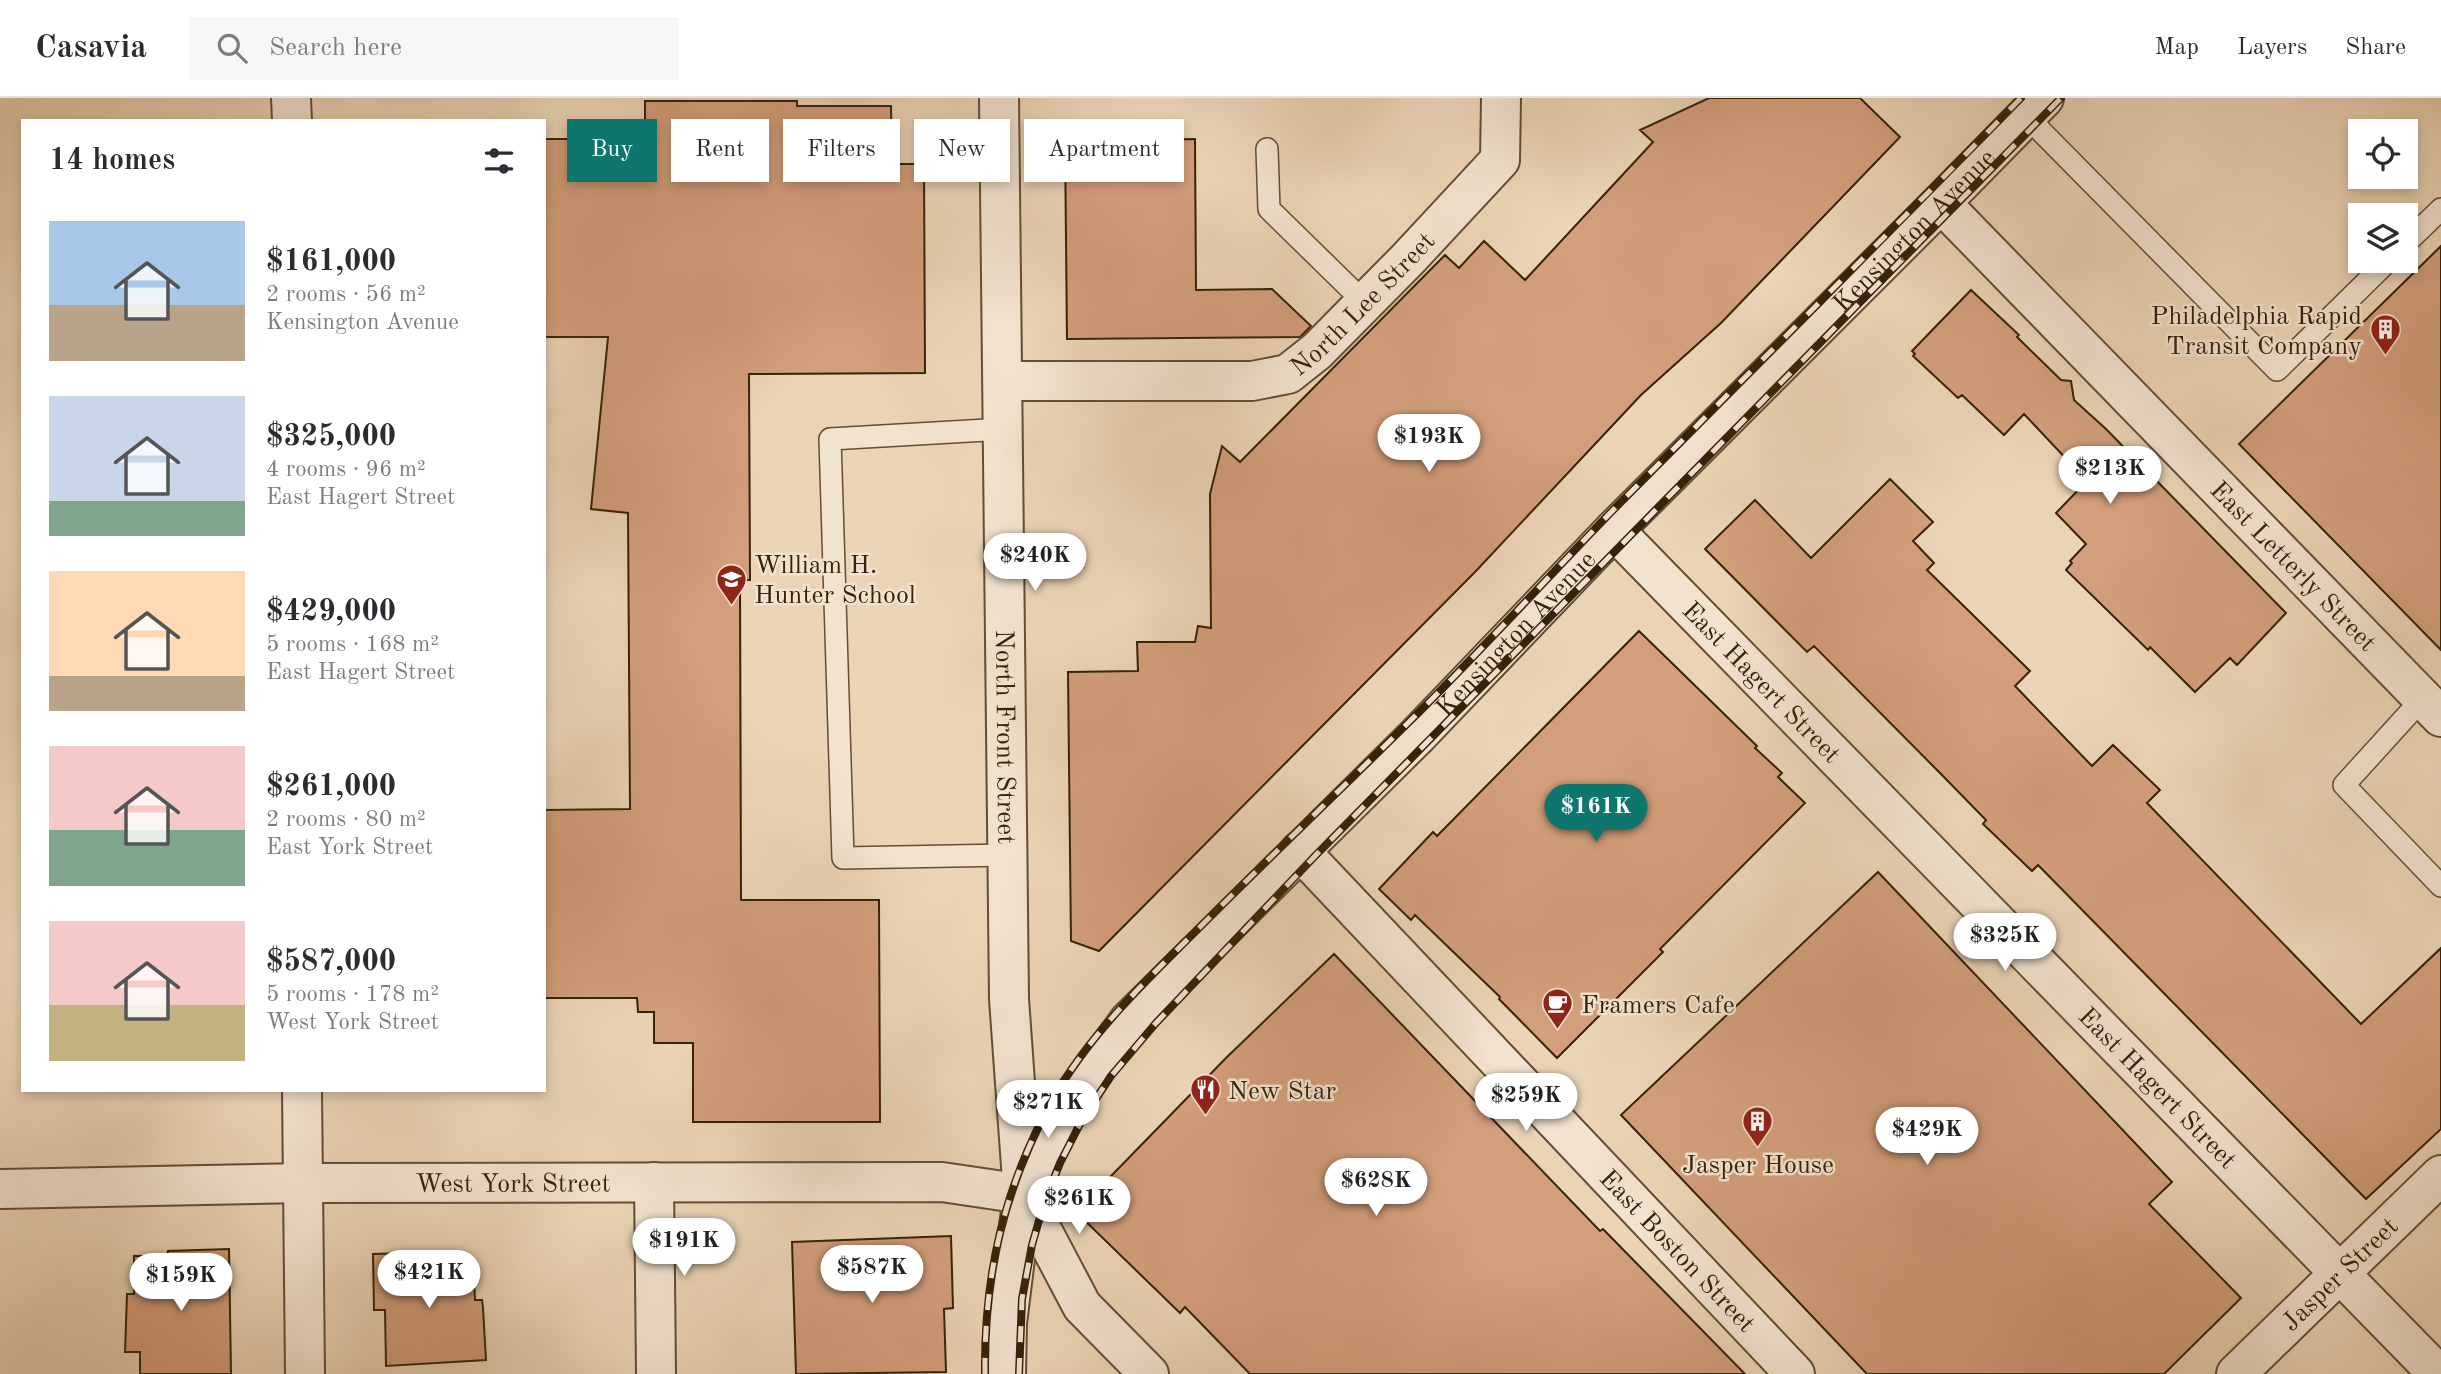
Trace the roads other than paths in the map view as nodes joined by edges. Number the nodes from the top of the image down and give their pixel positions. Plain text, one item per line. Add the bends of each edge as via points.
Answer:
1 (291, 98) edge
2 (999, 98) edge
3 (1501, 98) edge
4 (2035, 107) edge
5 (292, 119) edge
6 (1267, 149) dead end
7 (1941, 203) junction
8 (2441, 209) edge
9 (2418, 231) edge
10 (2376, 273) edge
11 (1365, 303) junction
12 (1004, 381) junction
13 (1004, 429) junction
14 (1614, 530) junction
15 (2432, 707) edge
16 (1300, 851) junction
17 (1007, 855) junction
18 (2441, 886) edge
19 (302, 1092) edge
20 (2441, 1175) edge
21 (654, 1182) junction
22 (303, 1183) junction
23 (0, 1189) edge
24 (1023, 1194) junction
25 (2340, 1273) junction
26 (305, 1374) edge
27 (656, 1374) edge
28 (1006, 1374) edge
29 (1149, 1374) edge
30 (1795, 1374) edge
31 (2236, 1374) edge
32 (2438, 1374) edge

1 - 5 street
2 - 12 street, North Front Street
3 - 11 street, North Lee Street via 1500,160
4 - 7 street, Kensington Avenue
4 - 10 lane via 2277,370
6 - 11 lane via 1269,209
7 - 14 street, Kensington Avenue
7 - 15 street, East Letterly Street
8 - 9 lane
11 - 12 street, North Lee Street via 1288,374 1252,381
12 - 13 street, North Front Street
13 - 17 street, North Front Street
13 - 17 lane via 830,439 843,858
14 - 16 street, Kensington Avenue
14 - 25 street, East Hagert Street
15 - 18 lane via 2344,785
16 - 24 street, Kensington Avenue via 1129,1021 1065,1108
16 - 30 street, East Boston Street
17 - 24 street, North Front Street via 1009,999
19 - 22 street
20 - 25 street, Jasper Street
21 - 22 street, West York Street
21 - 24 street, West York Street via 942,1182
21 - 27 street
22 - 23 street, West York Street
22 - 26 street
24 - 28 street, North Front Street via 1007,1323
24 - 29 street via 1082,1306
25 - 31 street, Jasper Street
25 - 32 street, East Hagert Street

